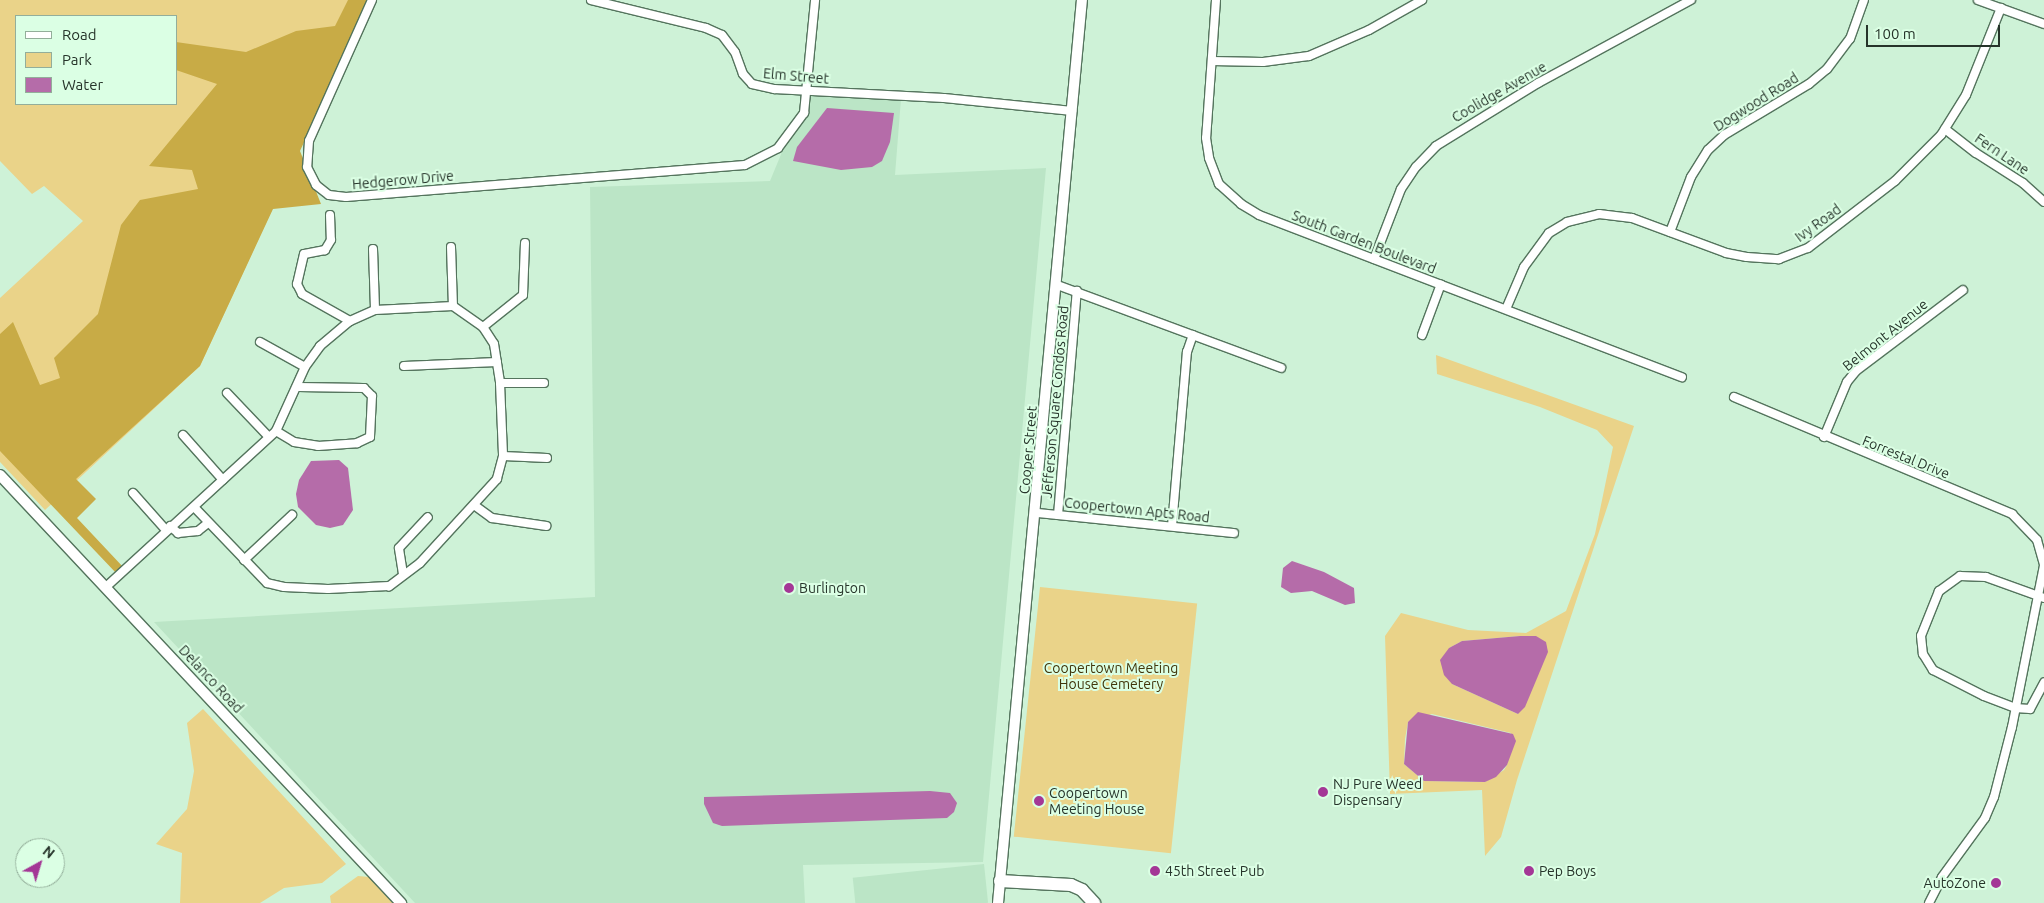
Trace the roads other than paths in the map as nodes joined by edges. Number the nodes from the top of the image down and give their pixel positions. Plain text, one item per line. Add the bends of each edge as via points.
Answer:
1 (372, 0) edge
2 (591, 0) edge
3 (815, 0) edge
4 (1082, 0) edge
5 (1216, 0) edge
6 (1422, 0) edge
7 (1691, 0) edge
8 (1864, 0) edge
9 (1978, 0) edge
10 (2001, 8) junction
11 (2044, 24) edge
12 (1212, 61) junction
13 (806, 90) junction
14 (1072, 109) junction
15 (1945, 129) junction
16 (2044, 202) edge
17 (330, 215) dead end
18 (1670, 232) junction
19 (525, 243) dead end
20 (451, 247) dead end
21 (372, 249) dead end
22 (1374, 259) junction
23 (1441, 284) junction
24 (1057, 285) junction
25 (1963, 290) dead end
26 (1078, 291) junction
27 (453, 306) junction
28 (1506, 309) junction
29 (375, 310) junction
30 (350, 321) junction
31 (482, 327) junction
32 (1193, 335) junction
33 (1422, 335) dead end
34 (260, 342) dead end
35 (497, 362) junction
36 (404, 366) dead end
37 (305, 367) junction
38 (1281, 368) dead end
39 (1682, 376) dead end
40 (500, 383) junction
41 (544, 383) dead end
42 (298, 387) junction
43 (227, 393) dead end
44 (1734, 397) dead end
45 (276, 431) junction
46 (183, 435) dead end
47 (268, 436) junction
48 (1824, 438) junction
49 (503, 456) junction
50 (547, 458) dead end
51 (0, 475) edge
52 (223, 480) junction
53 (133, 494) dead end
54 (474, 505) junction
55 (195, 508) junction
56 (1036, 513) junction
57 (292, 515) dead end
58 (1058, 515) junction
59 (428, 517) dead end
60 (208, 523) junction
61 (546, 526) dead end
62 (1172, 526) junction
63 (168, 528) junction
64 (1234, 533) dead end
65 (2041, 538) edge
66 (244, 560) junction
67 (2044, 565) edge
68 (403, 574) junction
69 (107, 586) junction
70 (2042, 597) edge
71 (2044, 683) edge
72 (2015, 708) junction
73 (1000, 881) junction
74 (401, 903) edge
75 (998, 903) edge
76 (1094, 903) edge
77 (1929, 903) edge

1 - 13 street, Hedgerow Drive via 309,141 307,167 316,185 328,195 346,197 745,165 778,148 804,113
2 - 13 street, Elm Street via 711,29 722,35 735,52 743,74 752,84 774,89
3 - 13 street
4 - 14 street, Cooper Street
5 - 12 street, South Garden Boulevard
6 - 12 street via 1357,36 1309,56 1274,62
7 - 22 street, Coolidge Avenue via 1538,83 1436,146 1401,189
8 - 18 street, Dogwood Road via 1850,39 1827,69 1809,84 1724,135 1708,150 1691,177
9 - 10 street
10 - 11 street
10 - 15 street, Ivy Road via 1970,85
12 - 22 street, South Garden Boulevard via 1206,138 1212,167 1225,192 1259,215
13 - 14 street, Elm Street via 911,96 948,94
14 - 24 street, Cooper Street
15 - 16 street, Fern Lane via 2023,183
15 - 18 street, Ivy Road via 1895,181 1799,252 1779,259 1758,259 1726,253
17 - 30 street via 331,240 325,250 304,254 297,284 302,294
18 - 28 street, Ivy Road via 1611,214 1567,222 1549,233 1534,249
19 - 31 street via 523,295
20 - 27 street
21 - 29 street
22 - 23 street, South Garden Boulevard
23 - 28 street, South Garden Boulevard
23 - 33 street
24 - 26 street, Jefferson Square Condos Road
24 - 56 street, Cooper Street
25 - 48 street, Belmont Avenue via 1856,371 1847,382
26 - 32 street, Jefferson Square Condos Road
26 - 58 street, Jefferson Square Condos Road
27 - 29 street
27 - 31 street
28 - 39 street, South Garden Boulevard
29 - 30 street
30 - 37 street via 320,346
31 - 35 street via 494,344
32 - 38 street, Jefferson Square Condos Road
32 - 62 street via 1187,352
34 - 37 street
35 - 36 street
35 - 40 street
37 - 42 street
40 - 41 street
40 - 49 street
42 - 45 street
42 - 45 street via 364,388 372,396 370,437 357,443 318,446 294,442
43 - 47 street
44 - 48 street, Forrestal Drive
45 - 47 street
46 - 52 street
47 - 52 street
48 - 65 street, Forrestal Drive via 1995,506 2023,522
49 - 50 street
49 - 54 street via 497,479
51 - 69 street, Delanco Road
52 - 55 street
53 - 63 street
54 - 61 street via 492,518
54 - 68 street via 420,563
55 - 60 street
55 - 63 street
56 - 58 street, Coopertown Apts Road
56 - 73 street, Cooper Street
57 - 66 street
58 - 62 street, Coopertown Apts Road
59 - 68 street via 399,548
60 - 63 street via 198,531 178,533
60 - 66 street
62 - 64 street, Coopertown Apts Road
63 - 69 street
65 - 67 street, Forrestal Drive
66 - 68 street via 267,583 284,587 367,589 389,586
67 - 70 street, Forrestal Drive
69 - 74 street, Delanco Road
70 - 72 street, Forrestal Drive
70 - 72 street via 1986,577 1960,576 1939,591 1923,626 1921,645 1933,670 1957,685
71 - 72 street via 2030,709
72 - 77 street, Forrestal Drive via 1990,808 1942,877
73 - 75 street, Cooper Street
73 - 76 highway via 1071,885 1082,890

